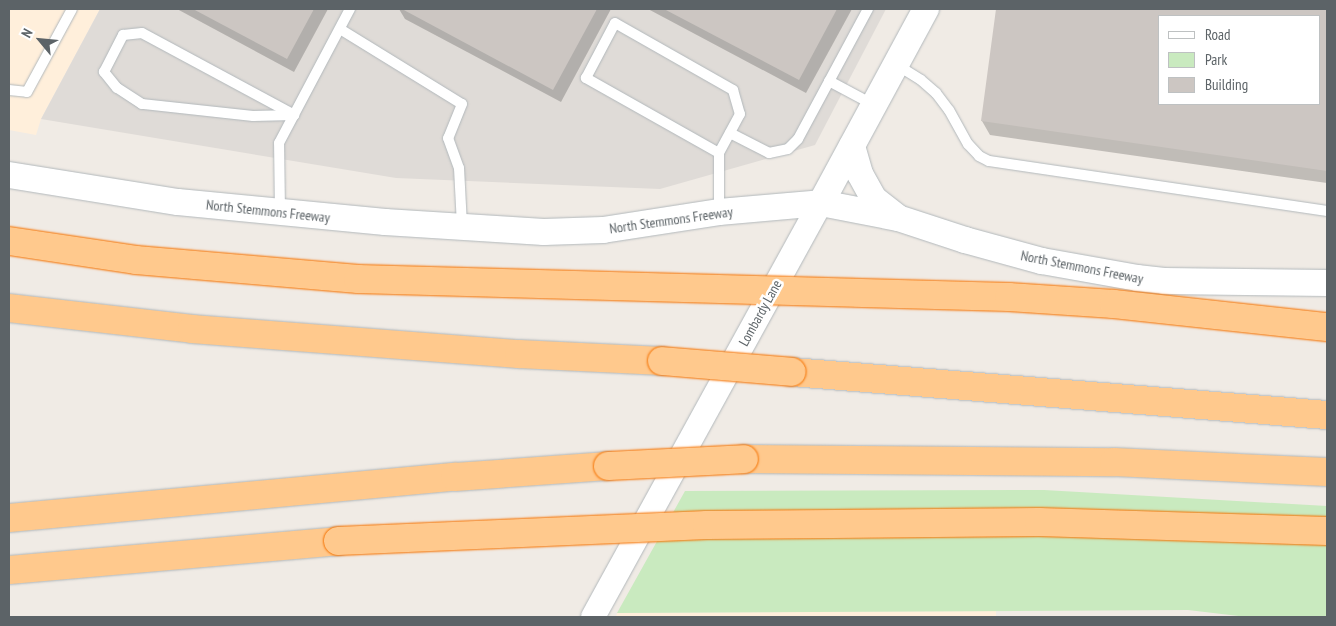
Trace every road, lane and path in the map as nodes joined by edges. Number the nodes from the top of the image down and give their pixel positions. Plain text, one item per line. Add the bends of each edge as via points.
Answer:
1 (72, 9) edge
2 (350, 9) edge
3 (868, 9) edge
4 (926, 9) edge
5 (340, 29) junction
6 (896, 65) junction
7 (829, 81) junction
8 (9, 90) edge
9 (874, 105) junction
10 (294, 115) junction
11 (730, 133) junction
12 (852, 146) junction
13 (719, 153) junction
14 (9, 175) edge
15 (821, 203) junction
16 (280, 212) junction
17 (719, 212) junction
18 (1327, 212) edge
19 (898, 218) junction
20 (462, 226) junction
21 (9, 241) edge
22 (1327, 283) edge
23 (9, 308) edge
24 (1327, 327) edge
25 (1327, 400) edge
26 (1250, 410) junction
27 (1327, 415) edge
28 (1327, 472) edge
29 (9, 518) edge
30 (1327, 531) edge
31 (9, 570) edge
32 (593, 617) edge

1 - 8 lane via 27,92
2 - 5 lane
3 - 7 lane
4 - 6 main road, Lombardy Lane
5 - 10 lane
5 - 20 lane via 462,104 448,138 459,168
6 - 9 main road, Lombardy Lane
6 - 18 lane via 936,93 968,144 989,161
7 - 9 lane
7 - 11 lane via 798,138 788,149 769,153
9 - 12 main road, Lombardy Lane
10 - 10 lane via 253,116 142,104 117,88 104,72 123,35 142,33
10 - 16 lane via 279,143
11 - 13 lane
11 - 13 lane via 740,114 733,90 615,23 586,78
12 - 15 main road, Lombardy Lane
12 - 19 main road via 860,174 874,199
13 - 17 lane
14 - 16 main road, North Stemmons Freeway via 178,202
15 - 17 main road, North Stemmons Freeway
15 - 19 main road, North Stemmons Freeway
15 - 32 street, Lombardy Lane
16 - 20 main road, North Stemmons Freeway
17 - 20 main road, North Stemmons Freeway via 603,230 544,232
19 - 22 main road, North Stemmons Freeway via 1042,261 1137,278
21 - 24 highway, bridge via 136,260 358,279 1009,296
23 - 26 highway, bridge via 192,329 518,354 662,361
25 - 26 highway
26 - 27 highway
28 - 29 highway, bridge via 1114,462 744,459 455,477
30 - 31 highway, bridge via 1040,522 707,525 338,541

